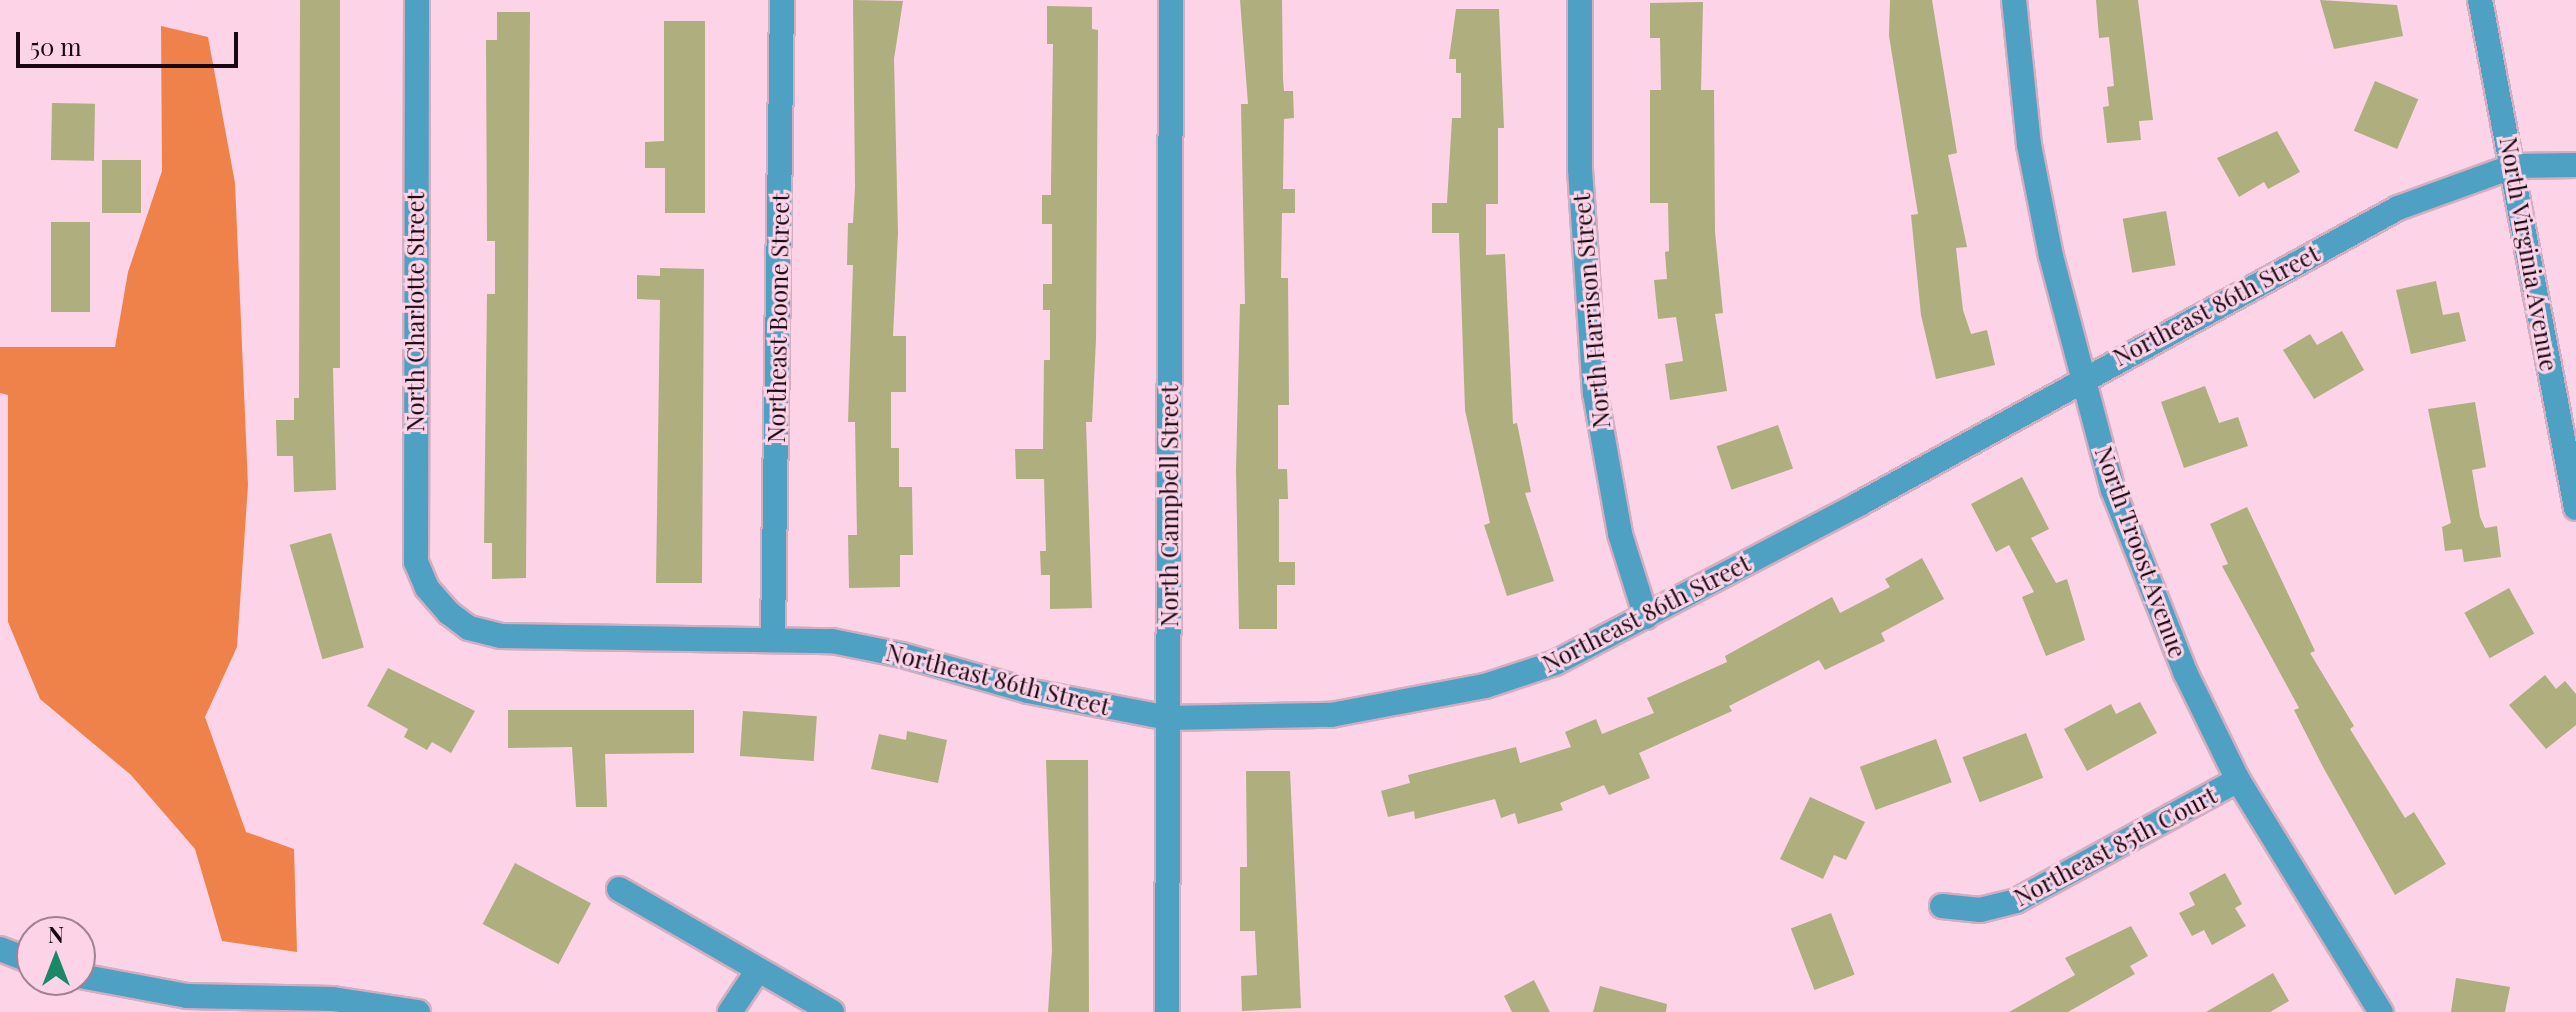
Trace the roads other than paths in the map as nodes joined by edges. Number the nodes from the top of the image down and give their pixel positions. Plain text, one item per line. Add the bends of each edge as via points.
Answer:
1 (417, 0) edge
2 (782, 0) edge
3 (1171, 0) edge
4 (1580, 0) edge
5 (2014, 0) edge
6 (2480, 0) edge
7 (2576, 165) edge
8 (2514, 166) junction
9 (2081, 379) junction
10 (2576, 508) edge
11 (449, 613) joint
12 (1646, 617) junction
13 (773, 636) junction
14 (1168, 718) junction
15 (2238, 780) junction
16 (619, 889) dead end
17 (1942, 906) dead end
18 (758, 970) junction
19 (96, 979) edge
20 (418, 1012) edge
21 (730, 1012) edge
22 (832, 1012) edge
23 (1167, 1012) edge
24 (2381, 1012) edge

1 - 11 street, North Charlotte Street via 416,562 427,588
2 - 13 street, Northeast Boone Street
3 - 14 street, North Campbell Street
4 - 12 street, North Harrison Street via 1580,184 1595,393 1620,534
5 - 9 street, North Troost Avenue via 2029,145
6 - 8 street, North Virginia Avenue
7 - 8 street, Northeast 86th Street
8 - 9 street, Northeast 86th Street via 2398,208
8 - 10 street, North Virginia Avenue
9 - 12 street, Northeast 86th Street
9 - 15 street, North Troost Avenue via 2113,490 2185,672
11 - 13 street, Northeast 86th Street via 469,628 501,636
12 - 14 street, Northeast 86th Street via 1555,663 1424,699 1331,715
13 - 14 street, Northeast 86th Street via 902,655 1028,691
14 - 23 street, North Campbell Street
15 - 17 street, Northeast 85th Court via 2016,901 1980,910
15 - 24 street, North Troost Avenue
16 - 18 street
18 - 21 street
18 - 22 street
19 - 20 street via 187,996 333,999

